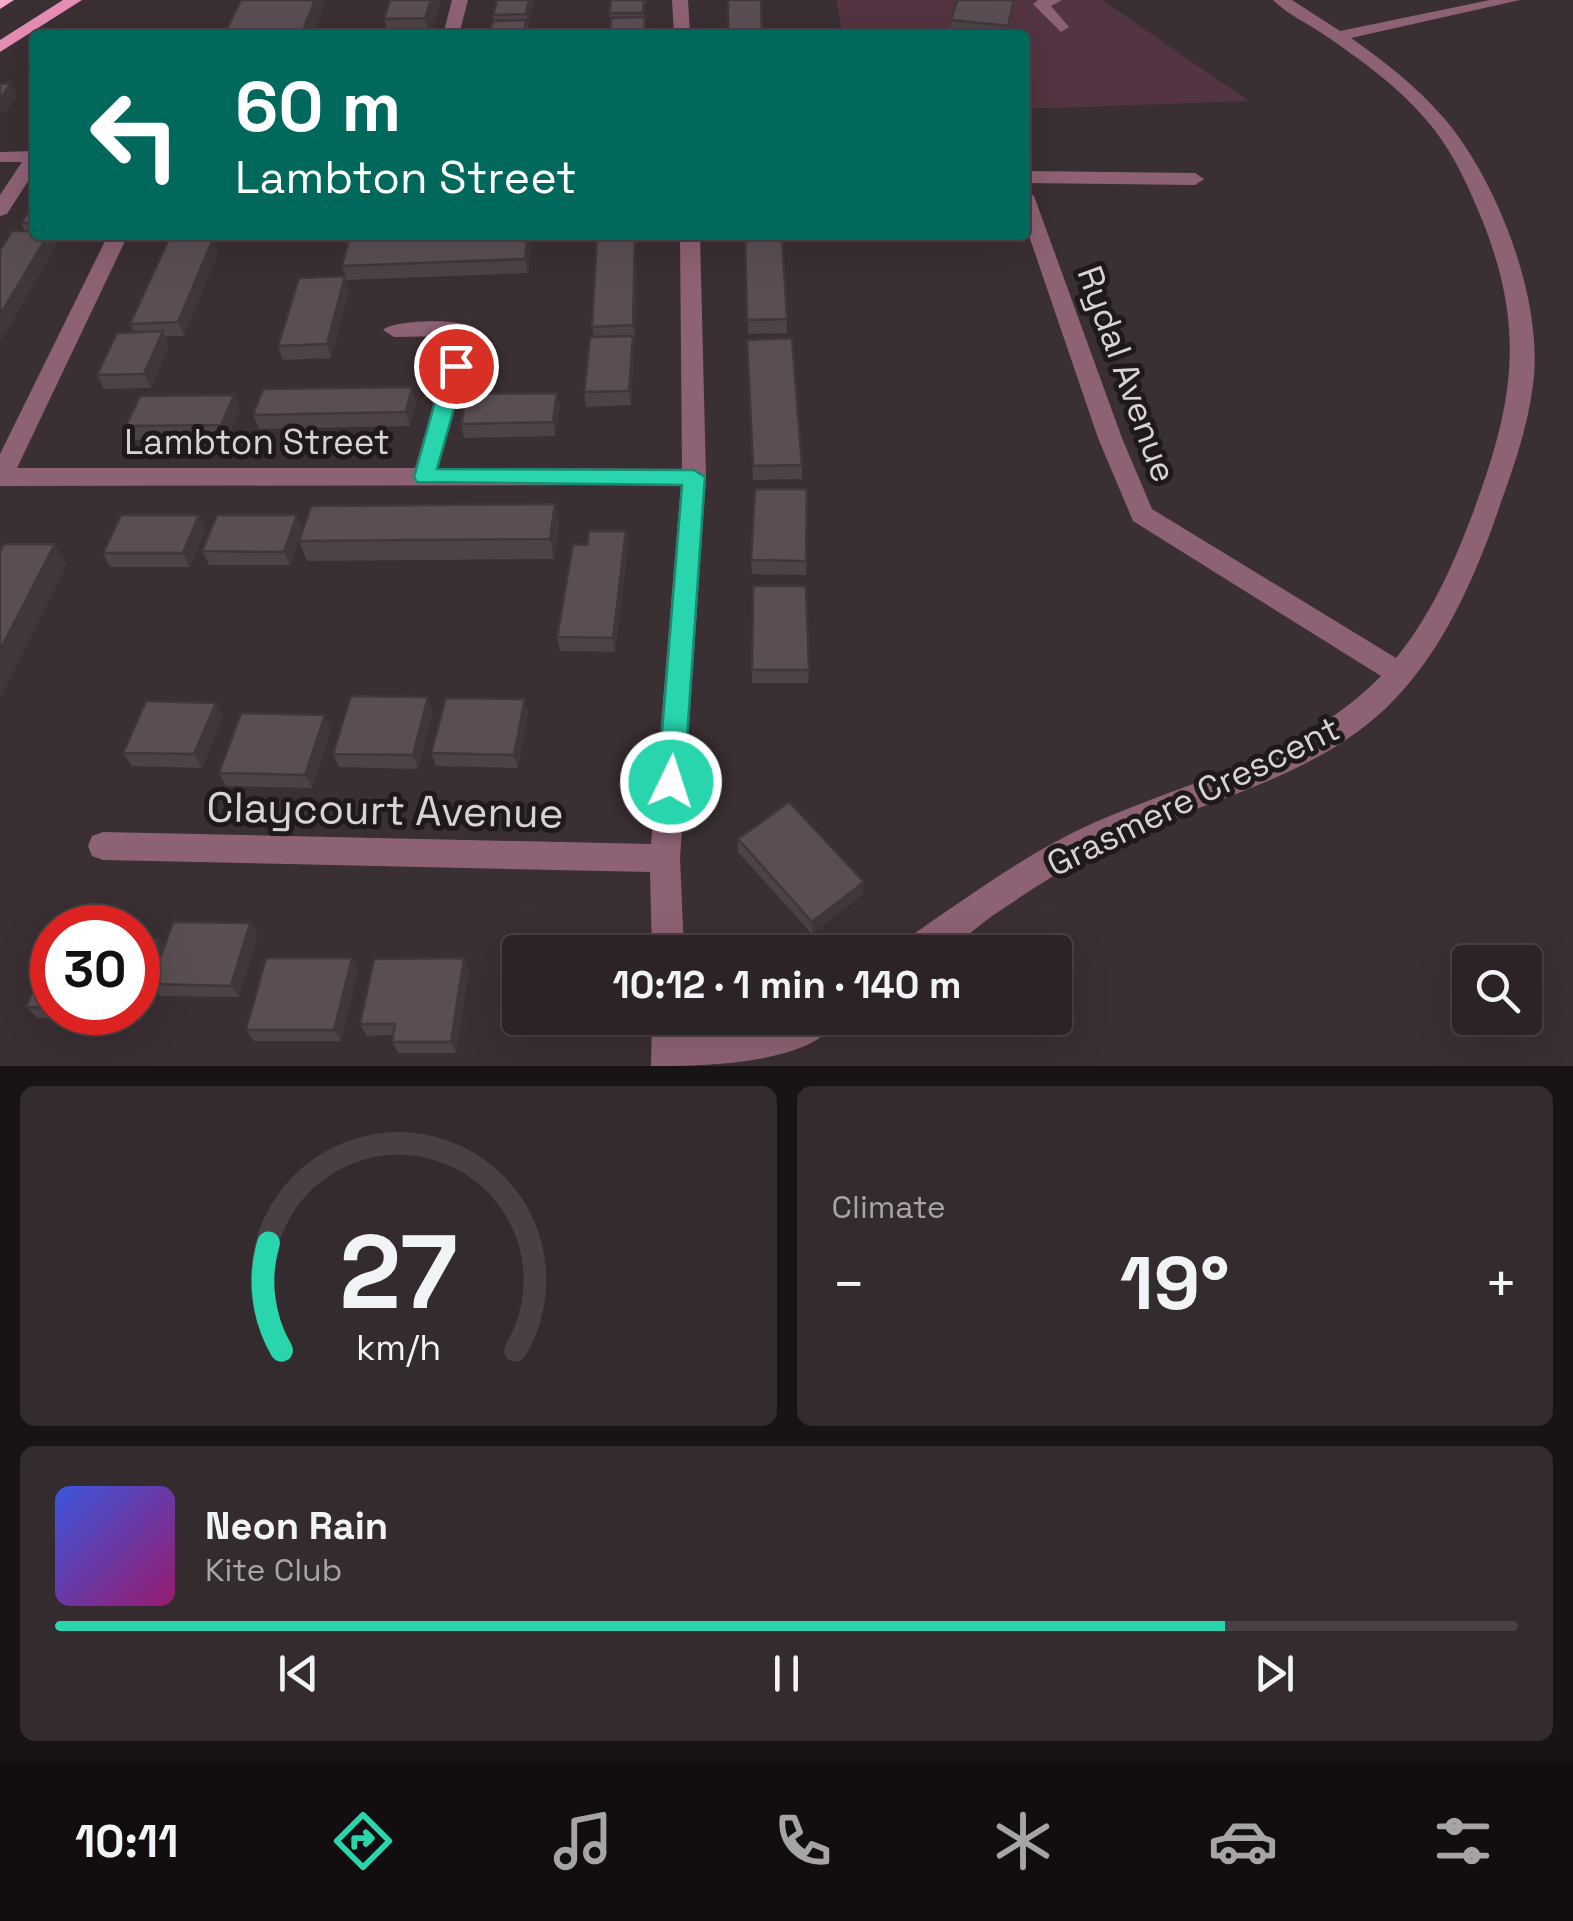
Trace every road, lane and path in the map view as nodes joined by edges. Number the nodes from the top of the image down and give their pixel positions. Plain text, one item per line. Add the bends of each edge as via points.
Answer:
1 (74, 0) edge
2 (460, 0) edge
3 (680, 0) edge
4 (1054, 0) edge
5 (1280, 0) edge
6 (1512, 0) edge
7 (1061, 27) dead end
8 (452, 30) edge
9 (682, 30) edge
10 (1339, 36) junction
11 (0, 47) edge
12 (30, 156) edge
13 (0, 157) edge
14 (30, 164) edge
15 (1030, 177) edge
16 (1195, 179) dead end
17 (0, 210) edge
18 (1030, 210) edge
19 (116, 240) edge
20 (690, 240) edge
21 (394, 330) dead end
22 (0, 477) edge
23 (424, 477) junction
24 (694, 477) junction
25 (1401, 675) junction
26 (103, 846) dead end
27 (666, 858) junction
28 (668, 935) edge
29 (940, 935) edge
30 (780, 1035) edge
31 (669, 1043) edge

1 - 11 main road
2 - 8 street
3 - 9 street
4 - 7 street via 1041,4
5 - 10 street, Grasmere Crescent
6 - 10 street
10 - 25 street, Grasmere Crescent via 1453,141 1519,298 1524,371 1508,448 1476,540 1442,612
12 - 13 street
14 - 17 street
15 - 16 street
18 - 25 street, Rydal Avenue via 1142,515
19 - 22 street
20 - 24 street
21 - 23 street via 466,329
22 - 23 street, Lambton Street
23 - 24 street, Lambton Street
24 - 27 street
25 - 29 street, Grasmere Crescent via 1353,719 1292,754 1096,837
26 - 27 street, Claycourt Avenue
27 - 28 street
30 - 31 street via 753,1044

